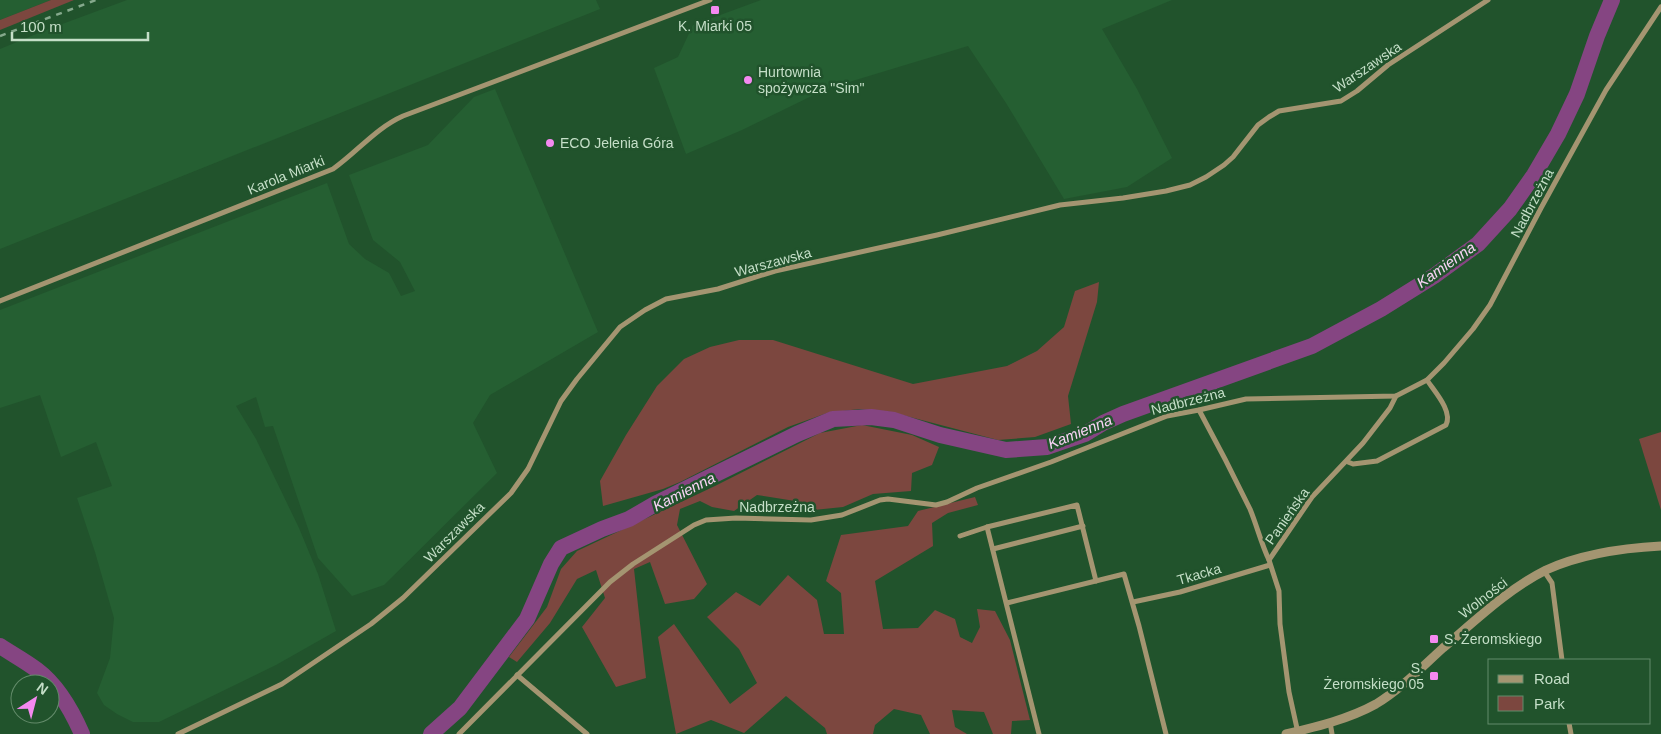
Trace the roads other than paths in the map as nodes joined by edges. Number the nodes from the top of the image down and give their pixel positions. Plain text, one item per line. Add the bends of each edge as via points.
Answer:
1 (710, 0) edge
2 (1488, 0) edge
3 (1661, 6) edge
4 (0, 301) edge
5 (1427, 380) junction
6 (1396, 396) junction
7 (1199, 410) junction
8 (1348, 462) junction
9 (1083, 526) junction
10 (987, 527) junction
11 (960, 536) dead end
12 (1661, 546) edge
13 (993, 549) junction
14 (1270, 562) junction
15 (1544, 571) junction
16 (1096, 581) junction
17 (1133, 602) junction
18 (1007, 603) junction
19 (1562, 659) edge
20 (517, 675) junction
21 (1330, 722) junction
22 (1298, 733) edge
23 (178, 734) edge
24 (460, 734) edge
25 (587, 734) edge
26 (1039, 734) edge
27 (1166, 734) edge
28 (1286, 734) edge
29 (1332, 734) edge

1 - 4 street, Karola Miarki via 403,116 386,124 332,169
2 - 23 street, Warszawska via 1388,65 1357,91 1340,100 1279,111 1269,116 1224,165 1190,185 1123,198 1060,205 775,271 718,289 666,299 645,310 610,337 572,386 528,469 511,493 403,598 371,624 282,684
3 - 5 street, Nadbrzeżna via 1606,90 1490,305 1444,364
5 - 6 street, Nadbrzeżna
5 - 8 street via 1447,412 1449,420 1446,425 1377,461
6 - 7 street, Nadbrzeżna via 1246,399
6 - 8 street, Panieńska
7 - 14 street via 1251,511
7 - 20 street, Nadbrzeżna via 1158,418 936,505 888,499 842,515 812,520 706,520 632,564 610,582
8 - 14 street, Panieńska via 1312,497
9 - 10 street via 1077,505
9 - 13 street
9 - 16 street
10 - 11 street
10 - 13 street
12 - 15 street, Wolności via 1596,555
13 - 18 street
14 - 17 street, Tkacka via 1180,592
14 - 22 street, Panieńska via 1279,591 1289,692
15 - 19 street via 1552,583
15 - 21 street, Wolności via 1495,604 1392,694
16 - 17 street via 1124,574
16 - 18 street
17 - 27 street
18 - 26 street
20 - 24 street, Nadbrzeżna
20 - 25 street
21 - 22 street, Wolności
21 - 29 street
22 - 28 street, Wolności

